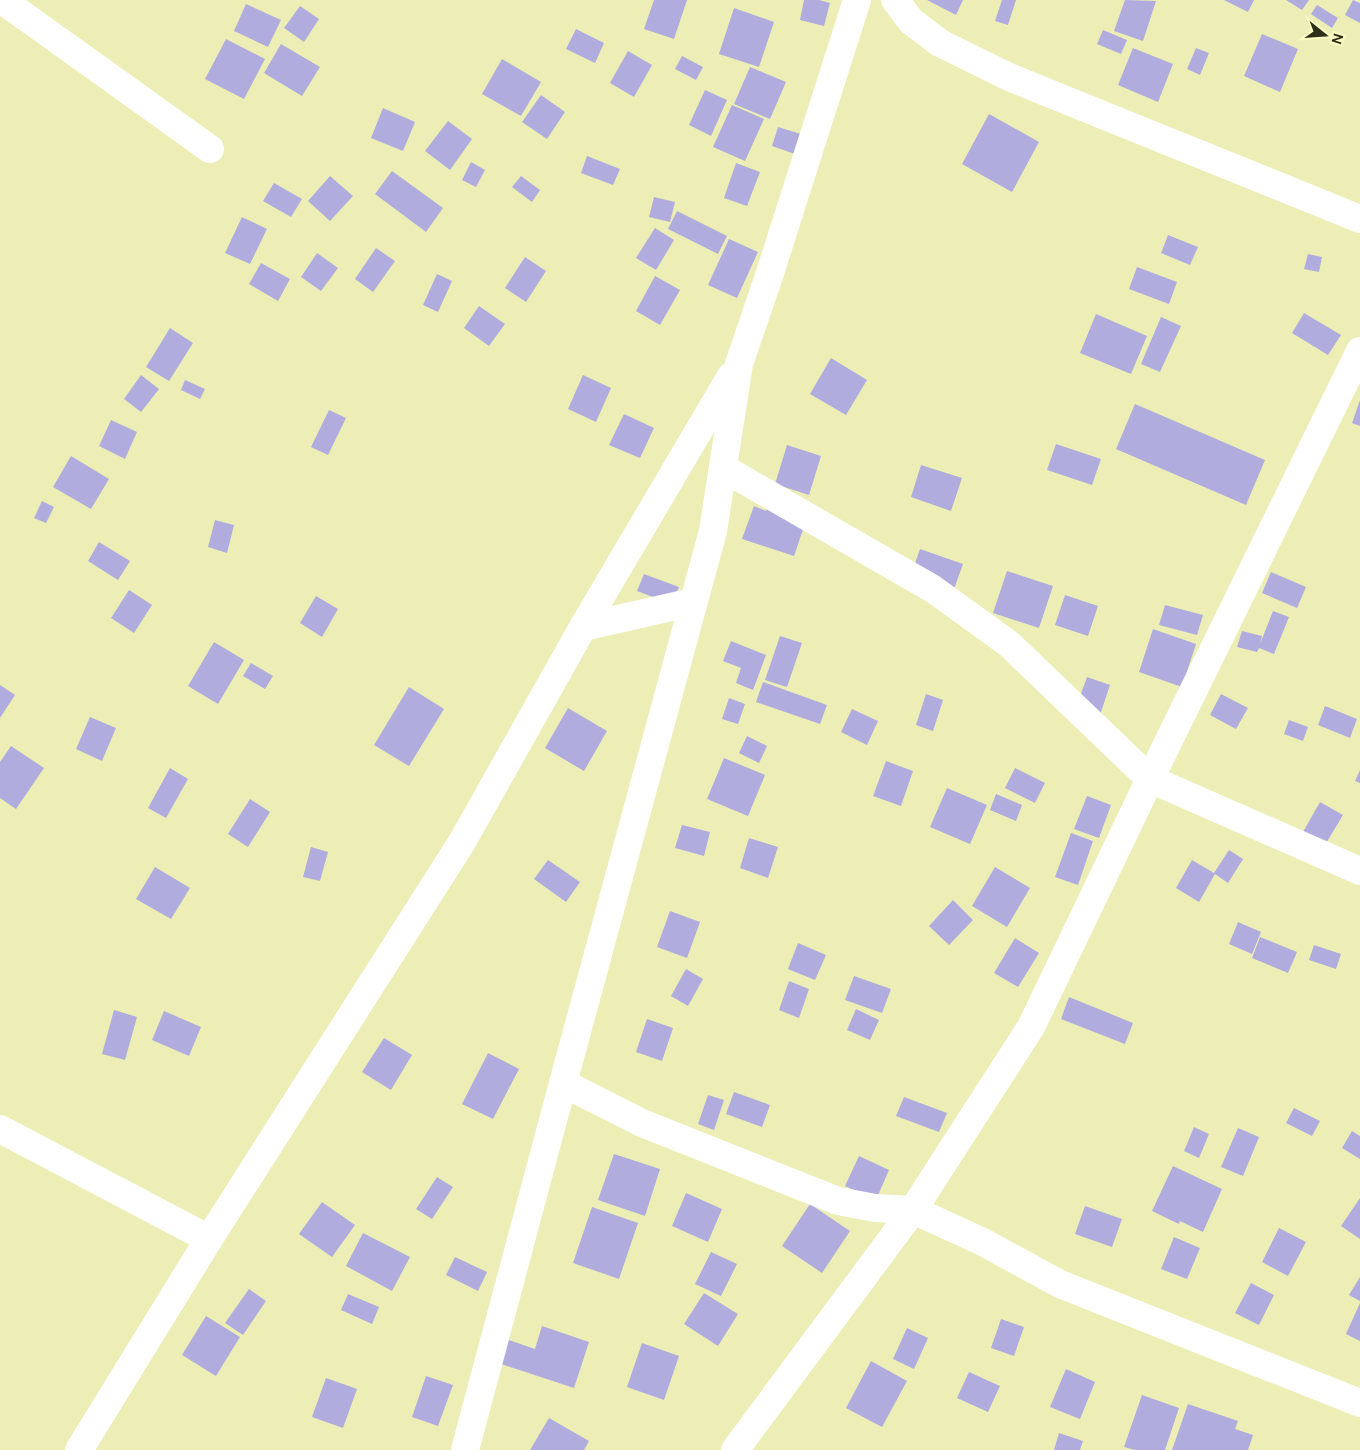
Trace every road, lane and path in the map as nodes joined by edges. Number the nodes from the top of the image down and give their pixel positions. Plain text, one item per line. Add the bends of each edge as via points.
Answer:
1 (2, 0) edge
2 (857, 0) edge
3 (895, 0) edge
4 (210, 149) dead end
5 (1360, 220) edge
6 (1360, 351) edge
7 (739, 364) junction
8 (723, 468) junction
9 (693, 602) junction
10 (583, 627) junction
11 (1150, 779) junction
12 (1360, 871) edge
13 (562, 1083) junction
14 (0, 1128) edge
15 (913, 1210) junction
16 (209, 1239) junction
17 (1360, 1403) edge
18 (78, 1450) edge
19 (465, 1450) edge
20 (735, 1450) edge

1 - 4 street
2 - 7 street
3 - 5 street via 911,21 940,43 1009,77
6 - 11 street
7 - 8 street
7 - 10 street
8 - 9 street via 713,531
8 - 11 street via 933,589 1009,644
9 - 10 street
9 - 13 street
10 - 16 street via 462,842
11 - 12 street
11 - 15 street via 1031,1027
13 - 15 street via 642,1123 838,1201 875,1208
13 - 19 street
14 - 16 street
15 - 17 street via 981,1241 1060,1284
15 - 20 street
16 - 18 street

